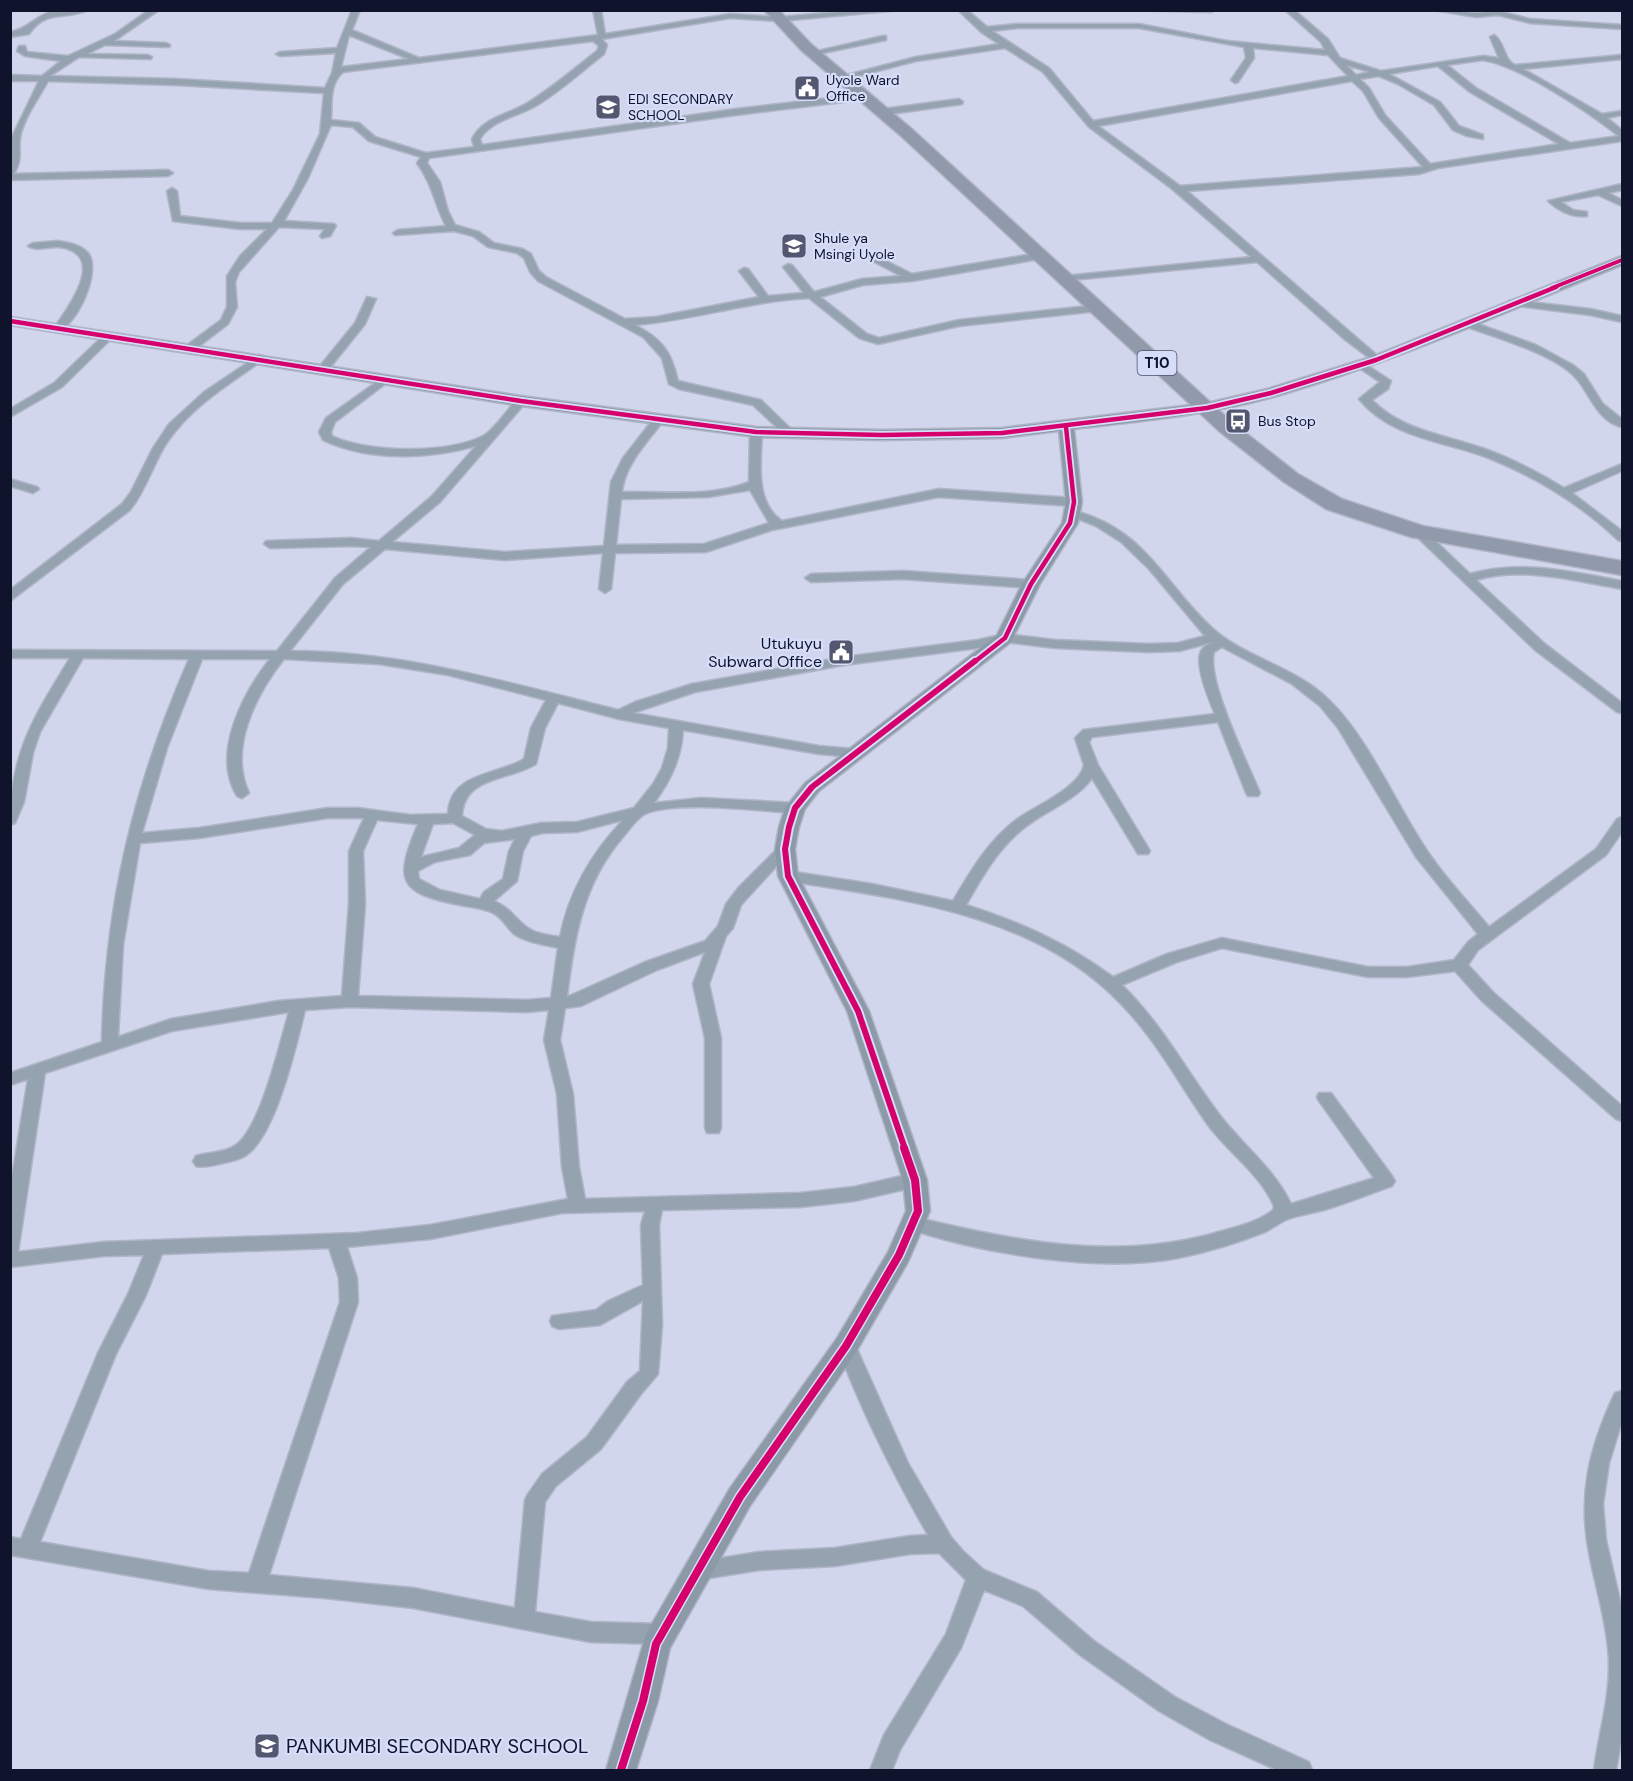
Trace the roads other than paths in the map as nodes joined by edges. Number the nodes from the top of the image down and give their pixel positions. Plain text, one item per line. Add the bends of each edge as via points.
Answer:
1 (84, 10) edge
2 (155, 10) edge
3 (356, 10) edge
4 (597, 10) edge
5 (896, 10) edge
6 (962, 10) edge
7 (1135, 10) edge
8 (1211, 10) edge
9 (1289, 10) edge
10 (1438, 10) edge
11 (776, 15) edge
12 (1623, 27) edge
13 (984, 30) junction
14 (347, 31) junction
15 (10, 35) edge
16 (598, 37) junction
17 (1494, 37) dead end
18 (883, 38) dead end
19 (106, 43) junction
20 (166, 45) dead end
21 (1008, 45) junction
22 (1248, 45) junction
23 (22, 48) dead end
24 (340, 50) junction
25 (813, 52) junction
26 (1330, 52) junction
27 (280, 54) dead end
28 (79, 56) junction
29 (148, 57) dead end
30 (1623, 57) edge
31 (69, 59) junction
32 (416, 59) junction
33 (1337, 60) junction
34 (1502, 61) junction
35 (1439, 63) junction
36 (1512, 68) junction
37 (336, 73) junction
38 (1380, 73) junction
39 (843, 77) junction
40 (10, 78) edge
41 (1353, 78) junction
42 (44, 80) junction
43 (1235, 80) dead end
44 (327, 91) junction
45 (865, 97) junction
46 (959, 102) dead end
47 (883, 112) junction
48 (1623, 113) edge
49 (1600, 117) junction
50 (328, 122) junction
51 (1093, 124) junction
52 (1622, 134) edge
53 (1480, 137) dead end
54 (1570, 147) junction
55 (479, 149) junction
56 (426, 156) junction
57 (1428, 167) junction
58 (168, 173) dead end
59 (10, 175) edge
60 (1623, 187) edge
61 (1180, 189) junction
62 (172, 191) dead end
63 (1600, 192) junction
64 (1623, 203) edge
65 (1584, 214) dead end
66 (275, 225) junction
67 (454, 228) junction
68 (398, 233) dead end
69 (325, 236) dead end
70 (33, 246) dead end
71 (870, 256) dead end
72 (1040, 256) junction
73 (1259, 259) junction
74 (1623, 260) edge
75 (788, 267) dead end
76 (744, 271) dead end
77 (912, 278) junction
78 (1065, 279) junction
79 (811, 295) junction
80 (371, 299) dead end
81 (765, 299) junction
82 (1513, 303) junction
83 (1098, 308) junction
84 (1623, 319) edge
85 (10, 321) edge
86 (621, 322) junction
87 (1466, 323) junction
88 (58, 328) junction
89 (110, 335) junction
90 (190, 348) junction
91 (259, 358) junction
92 (1369, 363) junction
93 (324, 368) junction
94 (385, 379) junction
95 (521, 401) junction
96 (1207, 408) junction
97 (10, 414) edge
98 (659, 419) junction
99 (1623, 424) edge
100 (1066, 427) junction
101 (756, 432) junction
102 (789, 433) junction
103 (488, 438) junction
104 (1623, 467) edge
105 (10, 482) edge
106 (754, 484) junction
107 (33, 489) dead end
108 (1562, 493) junction
109 (615, 496) junction
110 (1073, 508) junction
111 (780, 525) junction
112 (1419, 532) junction
113 (1623, 537) edge
114 (270, 544) dead end
115 (379, 546) junction
116 (610, 549) junction
117 (1623, 568) edge
118 (811, 578) dead end
119 (1469, 578) junction
120 (29, 583) junction
121 (1031, 584) junction
122 (1623, 585) edge
123 (10, 586) edge
124 (605, 589) dead end
125 (10, 597) edge
126 (1005, 638) junction
127 (1217, 639) junction
128 (10, 654) edge
129 (79, 654) junction
130 (282, 655) junction
131 (197, 656) junction
132 (553, 699) junction
133 (1623, 709) edge
134 (619, 715) junction
135 (1222, 717) junction
136 (676, 724) junction
137 (854, 753) junction
138 (1091, 766) junction
139 (242, 793) dead end
140 (1253, 793) dead end
141 (643, 808) junction
142 (795, 808) junction
143 (372, 816) junction
144 (455, 818) junction
145 (10, 820) edge
146 (427, 820) junction
147 (1623, 822) edge
148 (525, 833) junction
149 (493, 836) junction
150 (133, 839) junction
151 (784, 849) junction
152 (1143, 851) dead end
153 (411, 869) junction
154 (788, 876) junction
155 (487, 905) junction
156 (957, 907) junction
157 (1487, 935) junction
158 (719, 937) junction
159 (566, 944) junction
160 (1459, 965) junction
161 (1111, 984) junction
162 (350, 1001) junction
163 (299, 1005) junction
164 (557, 1006) junction
165 (110, 1045) junction
166 (37, 1071) junction
167 (10, 1079) edge
168 (1325, 1096) dead end
169 (1623, 1115) edge
170 (713, 1128) dead end
171 (202, 1161) dead end
172 (915, 1179) junction
173 (655, 1204) junction
174 (578, 1205) junction
175 (1280, 1214) junction
176 (915, 1224) junction
177 (335, 1241) junction
178 (156, 1247) junction
179 (10, 1250) edge
180 (10, 1260) edge
181 (651, 1289) junction
182 (559, 1321) dead end
183 (846, 1346) junction
184 (1623, 1399) edge
185 (944, 1545) junction
186 (19, 1547) edge
187 (697, 1571) junction
188 (977, 1576) junction
189 (256, 1584) junction
190 (524, 1620) junction
191 (662, 1634) junction
192 (621, 1770) edge
193 (881, 1770) edge
194 (1301, 1770) edge
195 (1605, 1770) edge

1 - 15 street via 42,15 26,32
2 - 19 street
3 - 14 street
4 - 16 street
5 - 11 street
6 - 13 street
7 - 8 street
9 - 26 street via 1320,37
10 - 12 street
11 - 16 street via 730,16
11 - 25 highway, T10
13 - 21 street
13 - 22 street via 1017,26 1138,26
14 - 24 street
14 - 32 street
16 - 32 street
16 - 55 street via 602,52 531,105 486,126 476,139
17 - 34 street
18 - 25 street
19 - 20 street
19 - 28 street
21 - 39 street via 916,59
21 - 51 street via 1046,70
22 - 26 street
22 - 43 street via 1250,58
23 - 31 street via 25,54
24 - 27 street
24 - 37 street
25 - 39 highway, T10
26 - 33 street
28 - 29 street
28 - 31 street
30 - 36 street
31 - 42 street
32 - 37 street
33 - 38 street
33 - 41 street
34 - 35 street via 1483,58
34 - 36 street
35 - 38 street
35 - 54 street via 1473,90
36 - 49 street
37 - 44 street
38 - 41 street
38 - 53 street via 1423,93 1440,105 1452,125
39 - 45 highway, T10
40 - 42 street
41 - 51 street
41 - 57 street
42 - 44 street via 176,82
42 - 59 street via 16,137 17,159
44 - 50 street
45 - 47 highway, T10
45 - 55 street
46 - 47 street
47 - 72 highway, T10
48 - 49 street
49 - 52 street
50 - 56 street via 356,125 372,139
50 - 66 street
51 - 61 street
52 - 54 street
54 - 57 street
55 - 56 street
56 - 67 street via 422,163 435,182 448,224
57 - 61 street via 1419,171
58 - 59 street
60 - 63 street
61 - 73 street
62 - 66 street via 176,219 240,226
63 - 64 street
63 - 65 street via 1552,201 1570,212
66 - 69 street via 331,226
66 - 90 street via 234,272 229,286 232,306 224,323
67 - 68 street
67 - 86 street via 520,251 528,256 542,279
70 - 88 street via 62,244 80,250 86,257 89,272 84,291
71 - 77 street
72 - 77 street
72 - 78 highway, T10
73 - 78 street
73 - 92 street
74 - 82 street
75 - 79 street
76 - 81 street
77 - 79 street via 862,282
78 - 83 highway, T10
79 - 81 street
79 - 83 street via 863,336 878,341 959,323
80 - 93 street via 360,324
81 - 86 street via 656,320
82 - 84 street
82 - 87 street
83 - 96 highway, T10
85 - 88 street
86 - 102 street via 641,330 662,349 679,386 757,402
87 - 92 street
87 - 99 street via 1532,347 1569,367 1580,376 1599,406
88 - 89 street
89 - 90 street
89 - 97 street via 58,385
90 - 91 street
91 - 93 street
91 - 120 street via 172,427 146,469 139,491 126,507
92 - 96 street
92 - 108 street via 1386,381 1384,387 1365,399 1384,415 1421,435 1506,461
93 - 94 street
94 - 95 street
94 - 103 street via 330,420 327,438 357,449 389,451 459,448
95 - 98 street
95 - 103 street
96 - 100 street
96 - 112 highway, T10 via 1250,448 1309,490 1363,515
98 - 101 street
98 - 109 street via 624,466
100 - 102 street via 931,435
100 - 110 street
101 - 102 street
101 - 106 street
103 - 115 street via 436,499
104 - 108 street
105 - 107 street
106 - 109 street via 724,491
106 - 111 street via 771,519
108 - 113 street via 1600,516
109 - 116 street
110 - 111 street via 939,493
110 - 121 street via 1059,543
110 - 127 street via 1125,539
111 - 116 street via 706,548
112 - 117 highway, T10
112 - 119 street
114 - 115 street via 337,542
115 - 116 street via 505,556
115 - 130 street via 339,581
116 - 124 street
118 - 121 street via 903,575
119 - 122 street via 1490,572 1520,571
119 - 133 street via 1540,647
120 - 123 street
120 - 125 street
121 - 126 street
126 - 127 street via 1149,648
126 - 134 street via 692,688
126 - 137 street
127 - 135 street via 1206,657 1211,688
127 - 157 street via 1297,681 1335,714 1421,854
128 - 129 street
129 - 131 street
129 - 145 street via 30,741
130 - 131 street
130 - 132 street via 344,657 448,671
130 - 139 street via 265,674 237,736 233,758 235,778
131 - 150 street via 148,784
132 - 134 street
132 - 144 street via 538,728 531,761 510,773 465,786 456,799
134 - 136 street
135 - 138 street via 1088,733 1082,742
135 - 140 street
136 - 137 street
136 - 141 street via 672,763
137 - 142 street via 812,787
138 - 152 street
138 - 156 street via 1078,783 999,843
141 - 142 street via 688,803
141 - 148 street via 577,827 541,828
141 - 159 street via 593,866
142 - 151 street
143 - 146 street
143 - 150 street via 307,814 199,833
143 - 162 street via 356,851 357,904
144 - 146 street
144 - 149 street
146 - 153 street
147 - 157 street via 1601,852
148 - 149 street
148 - 155 street via 516,851 510,881 489,896
149 - 153 street via 480,838 465,852 428,860
150 - 165 street via 118,935
151 - 154 street
151 - 158 street via 744,891
153 - 155 street via 417,886
154 - 156 street
154 - 172 street via 858,1011
155 - 159 street via 503,911 529,936
156 - 161 street via 1042,939
157 - 160 street
158 - 164 street via 710,945 651,966 586,999
158 - 170 street via 701,984 710,1006 715,1051
159 - 164 street
160 - 161 street via 1368,972 1222,943 1172,958
160 - 169 street via 1480,990
161 - 175 street via 1172,1058 1226,1136 1274,1188 1282,1206
162 - 163 street
162 - 164 street
163 - 165 street via 205,1017
163 - 171 street via 255,1134 243,1149
164 - 174 street via 552,1042 564,1089 568,1158
165 - 166 street
166 - 167 street
166 - 179 street
168 - 175 street via 1386,1181
172 - 173 street via 833,1197
172 - 176 street via 919,1198
173 - 174 street
173 - 181 street via 650,1225
174 - 177 street via 430,1232
175 - 176 street via 1233,1235 1158,1254 1022,1246
176 - 183 street
177 - 178 street
177 - 189 street via 346,1266 349,1302
178 - 180 street
178 - 186 street
181 - 182 street via 600,1317
181 - 190 street via 653,1325 647,1379 634,1388 594,1443 549,1480 535,1500
183 - 185 street via 880,1426
183 - 187 street via 740,1497
184 - 195 street via 1599,1466 1593,1504 1620,1650
185 - 187 street via 910,1545
185 - 188 street
186 - 189 street via 209,1580
187 - 191 street
188 - 193 street via 970,1607 957,1636 896,1734
188 - 194 street via 1030,1599 1086,1648 1167,1704
189 - 190 street via 413,1598
190 - 191 street via 591,1632
191 - 192 street

